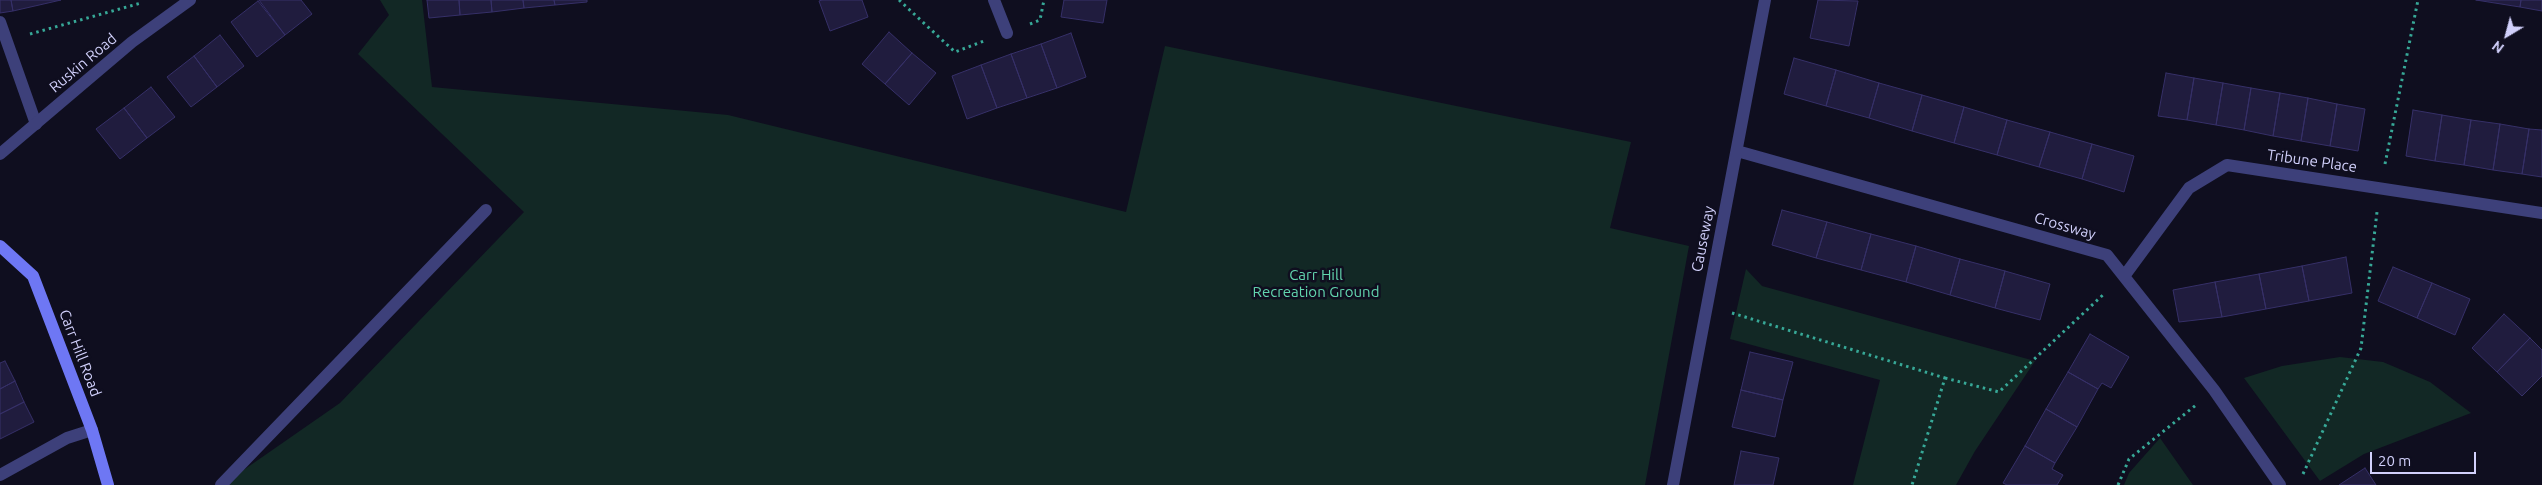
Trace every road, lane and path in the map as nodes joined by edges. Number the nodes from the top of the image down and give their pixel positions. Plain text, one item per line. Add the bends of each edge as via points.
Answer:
1 (190, 0) edge
2 (899, 0) edge
3 (994, 0) edge
4 (1044, 0) edge
5 (1765, 0) edge
6 (2418, 0) edge
7 (146, 1) dead end
8 (0, 22) edge
9 (1007, 33) junction
10 (6, 41) junction
11 (36, 124) junction
12 (1737, 151) junction
13 (0, 154) edge
14 (2380, 188) junction
15 (486, 210) dead end
16 (2542, 213) edge
17 (0, 246) edge
18 (2125, 275) junction
19 (1707, 306) junction
20 (1944, 378) junction
21 (2214, 390) junction
22 (92, 430) junction
23 (0, 475) edge
24 (2302, 476) dead end
25 (108, 485) edge
26 (221, 485) edge
27 (1673, 485) edge
28 (1912, 485) edge
29 (2118, 485) edge
30 (2280, 485) edge

1 - 11 street, Ruskin Road via 132,42
2 - 9 path via 956,52
3 - 9 street
4 - 9 path via 1040,20
5 - 12 street, Causeway
6 - 14 path
7 - 10 path
8 - 10 street
10 - 11 street
11 - 13 street, Ruskin Road
12 - 18 street, Crossway via 2107,255
12 - 19 street, Causeway
14 - 16 street, Tribune Place
14 - 18 street, Tribune Place via 2227,165 2189,188
14 - 24 path via 2361,348
15 - 26 street
17 - 22 street, Carr Hill Road via 33,276
18 - 20 path via 1999,392
18 - 21 street, Crossway
19 - 20 path
19 - 27 street, Causeway
20 - 28 path
21 - 29 path via 2129,459
21 - 30 street, Crossway
22 - 23 street via 67,438
22 - 25 street, Carr Hill Road

